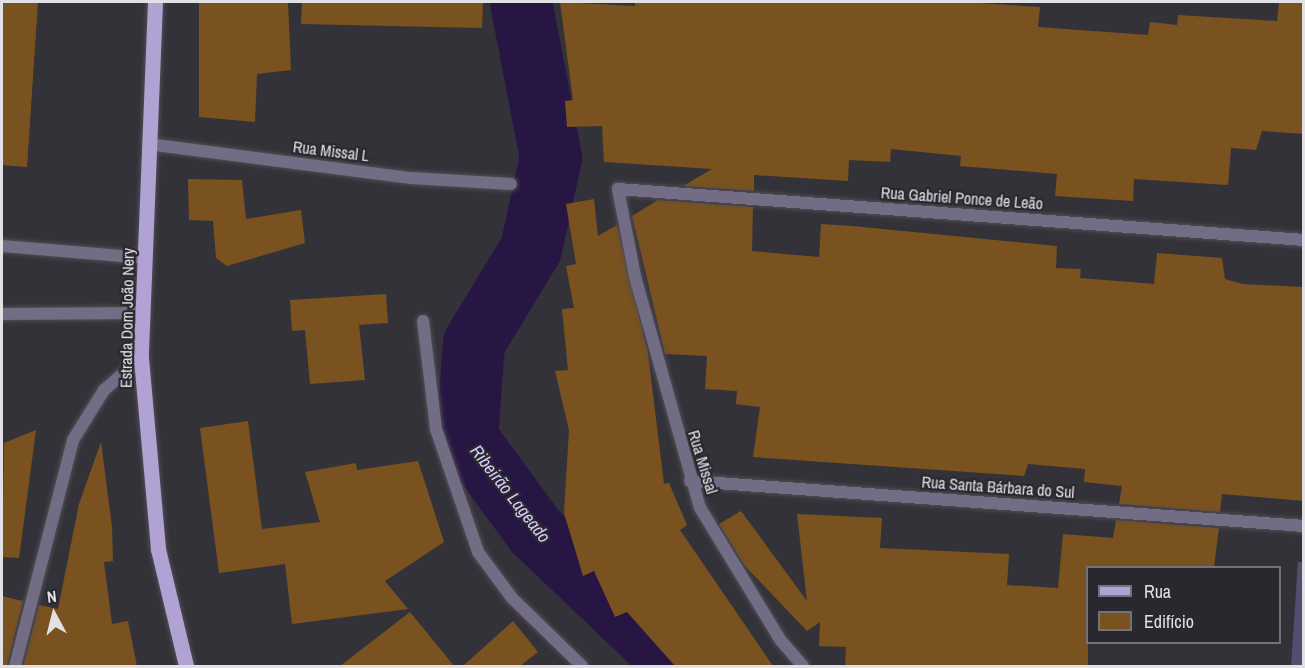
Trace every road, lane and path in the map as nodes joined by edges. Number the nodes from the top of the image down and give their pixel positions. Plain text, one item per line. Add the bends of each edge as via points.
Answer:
1 (154, 2) edge
2 (148, 144) junction
3 (511, 184) dead end
4 (1304, 240) edge
5 (628, 242) joint
6 (2, 246) edge
7 (145, 258) junction
8 (142, 313) junction
9 (2, 314) edge
10 (423, 321) dead end
11 (141, 358) junction
12 (690, 481) junction
13 (1304, 526) edge
14 (15, 666) edge
15 (186, 666) edge
16 (582, 666) edge
17 (803, 666) edge

1 - 2 main road, Estrada Dom João Nery
2 - 3 street, Rua Missal L via 411,178
2 - 7 main road, Estrada Dom João Nery
4 - 5 street, Rua Gabriel Ponce de Leão via 612,189
5 - 12 street, Rua Missal
6 - 7 street
7 - 8 main road, Estrada Dom João Nery
8 - 9 street
8 - 11 main road, Estrada Dom João Nery
10 - 16 street via 436,429 478,552 512,598
11 - 14 street via 104,390 73,440
11 - 15 main road, Estrada Dom João Nery via 158,549
12 - 13 street, Rua Santa Bárbara do Sul
12 - 17 street, Rua Missal via 710,530

